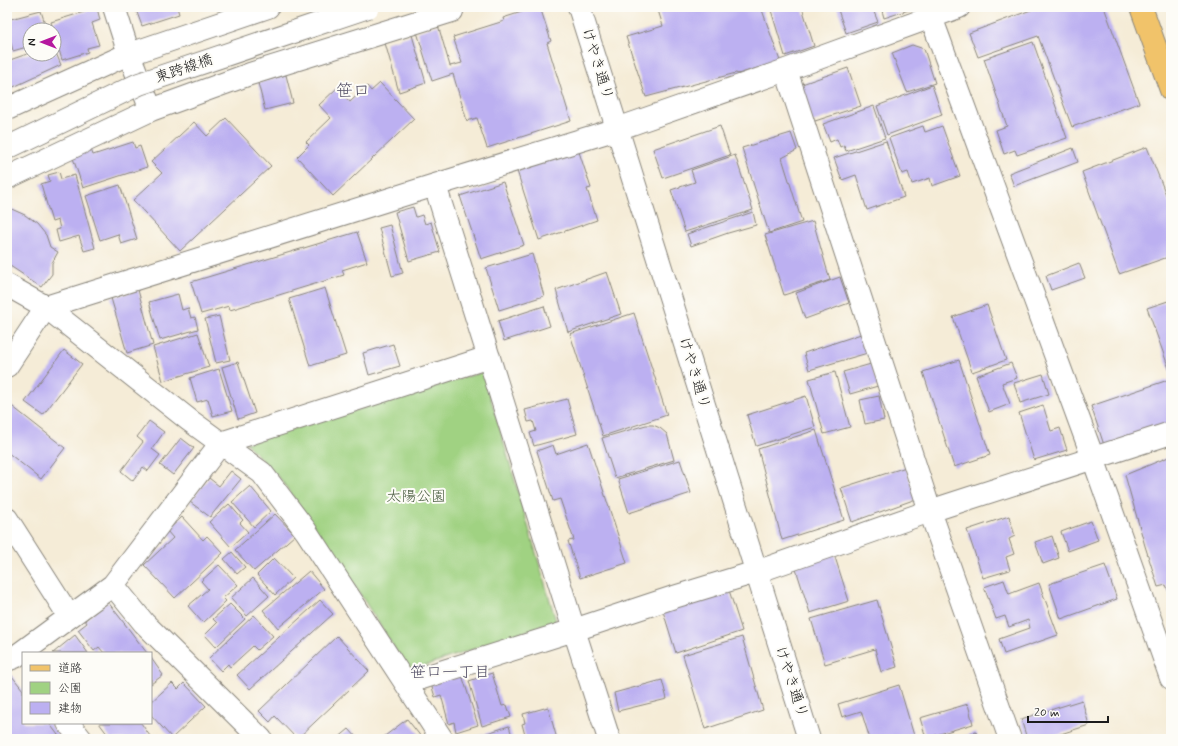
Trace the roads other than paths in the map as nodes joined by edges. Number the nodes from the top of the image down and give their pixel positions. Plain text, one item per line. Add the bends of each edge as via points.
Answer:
1 (114, 7) edge
2 (268, 7) edge
3 (368, 7) edge
4 (453, 7) edge
5 (579, 7) edge
6 (959, 7) edge
7 (1141, 7) edge
8 (931, 17) junction
9 (129, 54) junction
10 (786, 70) junction
11 (1171, 90) edge
12 (7, 109) edge
13 (151, 110) junction
14 (617, 129) junction
15 (7, 148) edge
16 (7, 178) edge
17 (435, 185) junction
18 (7, 285) edge
19 (46, 307) junction
20 (489, 357) junction
21 (7, 366) edge
22 (1171, 433) edge
23 (221, 443) junction
24 (1093, 458) junction
25 (930, 511) junction
26 (7, 519) edge
27 (756, 572) junction
28 (113, 585) junction
29 (69, 616) junction
30 (574, 630) junction
31 (27, 652) edge
32 (1171, 678) edge
33 (406, 683) junction
34 (69, 724) edge
35 (81, 739) edge
36 (261, 739) edge
37 (442, 739) edge
38 (609, 739) edge
39 (809, 739) edge
40 (1010, 739) edge

1 - 9 street
2 - 9 street
3 - 15 street, 東跨線橋, bridge via 139,84
4 - 13 street via 452,11 250,74
5 - 14 street, けやき通り
6 - 8 street
7 - 11 main road
8 - 10 street
8 - 24 street
9 - 12 street
9 - 13 street
10 - 14 street
10 - 25 street
13 - 16 street
14 - 17 street
14 - 27 street, けやき通り
17 - 19 street
17 - 20 street
18 - 19 street
19 - 21 street
19 - 23 street
20 - 23 street
20 - 30 street
22 - 24 street
23 - 28 street
23 - 33 street via 262,473 306,531
24 - 25 street
24 - 32 street
25 - 27 street
25 - 40 street
26 - 29 street
27 - 30 street
27 - 39 street, けやき通り
28 - 29 street
28 - 36 street via 144,623
29 - 31 street
30 - 33 street
30 - 38 street
33 - 37 street
34 - 35 street

